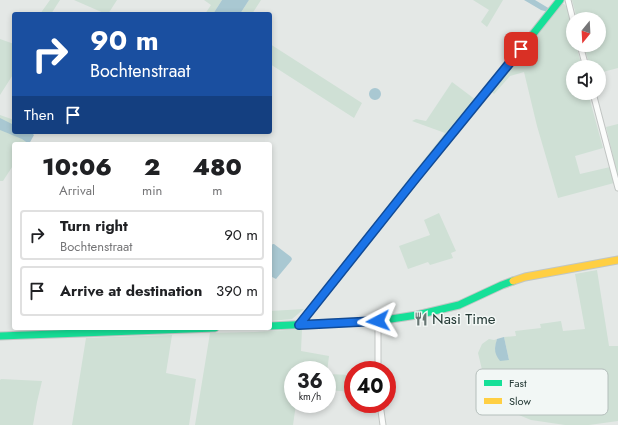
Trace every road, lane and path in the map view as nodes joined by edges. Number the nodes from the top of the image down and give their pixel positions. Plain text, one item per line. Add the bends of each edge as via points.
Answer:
1 (560, 0) edge
2 (568, 0) edge
3 (571, 12) edge
4 (595, 100) edge
5 (618, 188) edge
6 (618, 260) edge
7 (378, 321) junction
8 (299, 325) junction
9 (272, 326) edge
10 (161, 330) edge
11 (0, 336) edge
12 (378, 361) edge
13 (381, 413) edge
14 (383, 425) edge

1 - 8 street
2 - 3 street
4 - 5 street
6 - 7 street via 525,277 459,305
7 - 8 street
7 - 12 street
8 - 9 street
10 - 11 street
13 - 14 street

